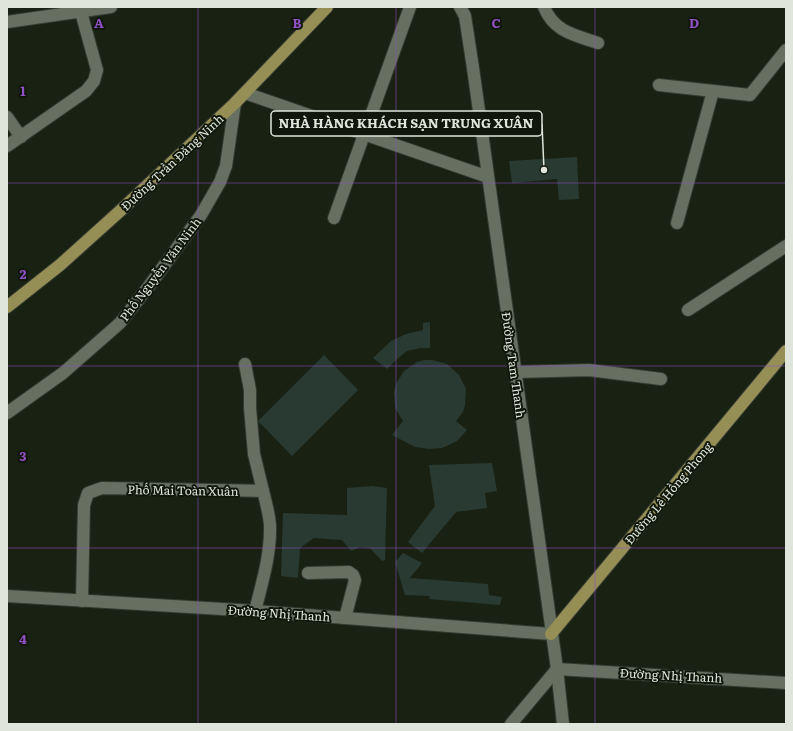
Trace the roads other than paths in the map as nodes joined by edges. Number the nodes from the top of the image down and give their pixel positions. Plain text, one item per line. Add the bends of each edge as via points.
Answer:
1 (111, 7) edge
2 (327, 7) edge
3 (410, 7) edge
4 (460, 7) edge
5 (544, 7) edge
6 (81, 12) junction
7 (7, 22) edge
8 (598, 43) dead end
9 (786, 50) edge
10 (659, 85) dead end
11 (713, 91) junction
12 (245, 93) junction
13 (235, 103) junction
14 (7, 117) edge
15 (364, 134) junction
16 (21, 137) junction
17 (7, 146) edge
18 (488, 177) junction
19 (334, 218) dead end
20 (677, 223) dead end
21 (786, 246) edge
22 (7, 307) edge
23 (688, 310) dead end
24 (786, 352) edge
25 (245, 364) dead end
26 (515, 372) junction
27 (662, 379) dead end
28 (7, 414) edge
29 (263, 491) junction
30 (308, 572) dead end
31 (7, 596) edge
32 (82, 601) junction
33 (255, 611) junction
34 (345, 618) junction
35 (551, 634) junction
36 (556, 669) junction
37 (786, 683) edge
38 (512, 724) edge
39 (563, 724) edge

1 - 6 street
2 - 12 main road, Đường Trần Đăng Ninh
3 - 15 street
4 - 18 street, Đường Tam Thanh via 464,16 473,68
5 - 8 street via 552,22 562,30
6 - 7 street
6 - 16 street via 97,70 94,81 86,91
9 - 11 street via 750,95
10 - 11 street
11 - 20 street
12 - 13 main road, Đường Trần Đăng Ninh
12 - 15 street
13 - 22 main road, Đường Trần Đăng Ninh via 60,265
13 - 28 street, Phố Nguyễn Văn Ninh via 226,166 220,182 201,215 149,286 120,323 64,373
14 - 16 street
15 - 18 street
15 - 19 street
16 - 17 street
18 - 26 street, Đường Tam Thanh
21 - 23 street
24 - 35 main road, Đường Lê Hồng Phong
25 - 29 street via 250,390 254,454
26 - 27 street via 589,370
26 - 35 street, Đường Tam Thanh
29 - 32 street, Phố Mai Toàn Xuân via 102,488 88,493 84,505
29 - 33 street via 270,527 266,567
30 - 34 street via 353,574 355,580
31 - 32 street, Đường Nhị Thanh
32 - 33 street, Đường Nhị Thanh
33 - 34 street, Đường Nhị Thanh
34 - 35 street, Đường Nhị Thanh
35 - 36 street, Đường Tam Thanh
36 - 37 street, Đường Nhị Thanh
36 - 38 street
36 - 39 street, Đường Tam Thanh

